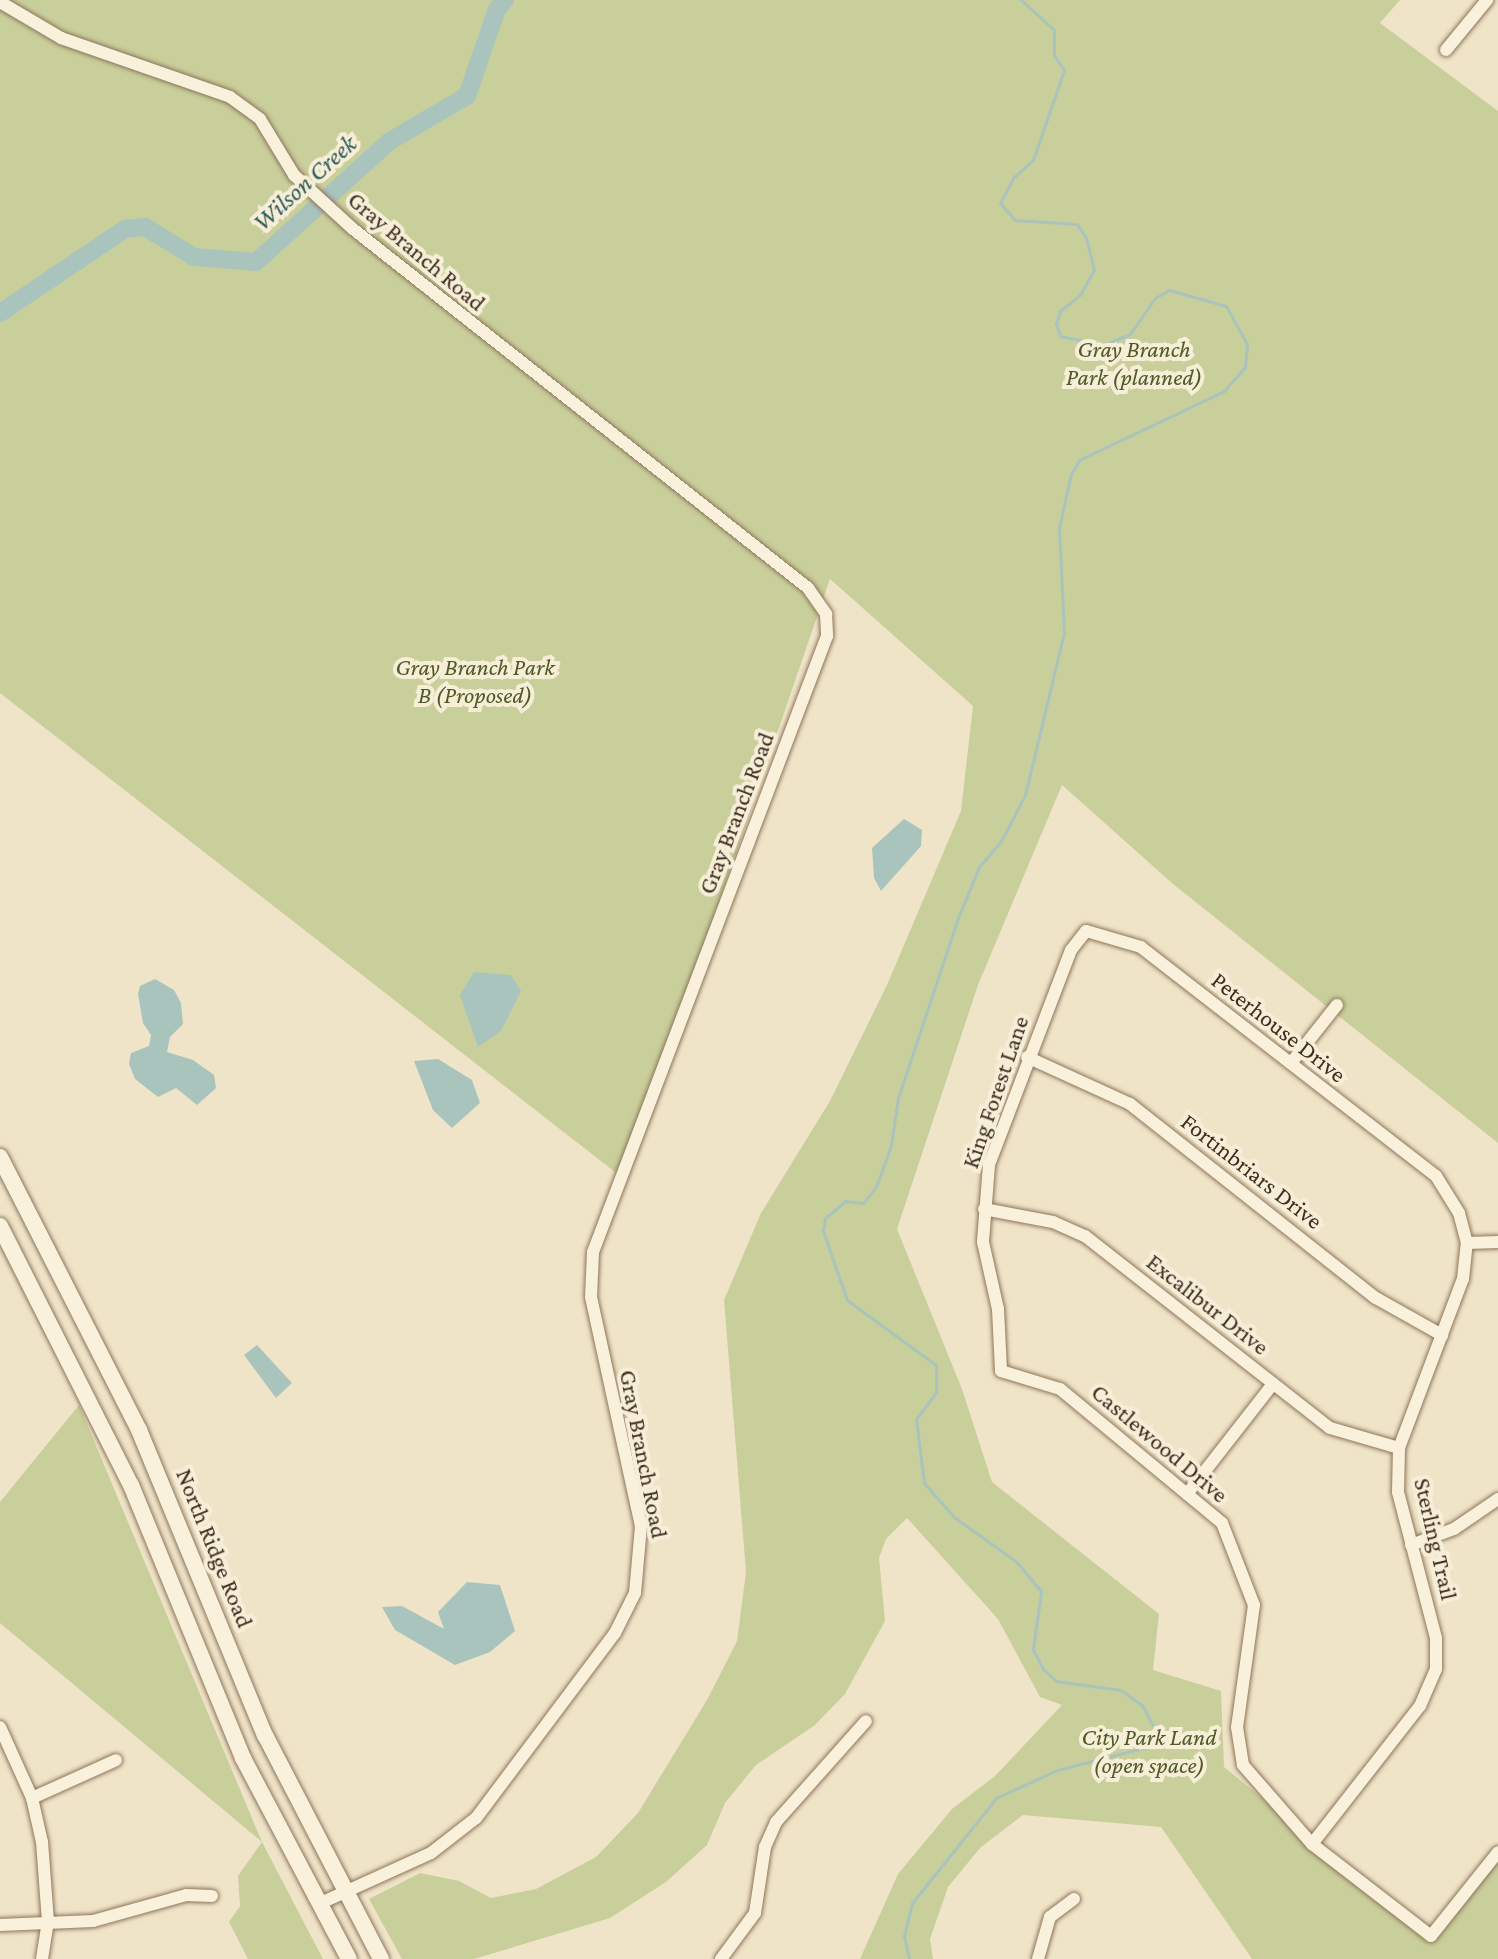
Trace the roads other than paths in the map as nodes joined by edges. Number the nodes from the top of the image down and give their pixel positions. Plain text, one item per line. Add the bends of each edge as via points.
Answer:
1 (1487, 0) edge
2 (0, 2) edge
3 (1498, 10) edge
4 (1446, 50) dead end
5 (1086, 931) joint
6 (1337, 1005) dead end
7 (1027, 1057) junction
8 (1291, 1063) junction
9 (0, 1157) edge
10 (1436, 1176) joint
11 (984, 1209) junction
12 (0, 1226) edge
13 (1498, 1242) edge
14 (1467, 1243) junction
15 (1442, 1335) junction
16 (1001, 1371) joint
17 (1273, 1384) junction
18 (1399, 1448) junction
19 (1187, 1494) junction
20 (1498, 1499) edge
21 (1411, 1545) junction
22 (866, 1721) dead end
23 (0, 1727) edge
24 (116, 1760) dead end
25 (32, 1798) junction
26 (1312, 1844) junction
27 (1498, 1852) edge
28 (347, 1891) junction
29 (212, 1896) dead end
30 (1074, 1899) dead end
31 (321, 1903) junction
32 (48, 1921) junction
33 (0, 1925) edge
34 (42, 1959) edge
35 (349, 1959) edge
36 (381, 1959) edge
37 (721, 1959) edge
38 (1038, 1959) edge

1 - 3 street
1 - 4 street
2 - 28 street, Gray Branch Road via 73,43 230,97 260,119 294,175 353,229 823,604 827,626 593,1252 591,1297 641,1526 635,1593 615,1633 476,1818 431,1853
5 - 7 street, King Forest Lane via 1071,950
5 - 8 street, Peterhouse Drive via 1141,947
6 - 8 street
7 - 11 street, King Forest Lane via 989,1165
7 - 15 street, Fortinbriars Drive via 1130,1104 1376,1298
8 - 10 street, Peterhouse Drive
9 - 28 main road, North Ridge Road via 139,1430 265,1735
10 - 14 street, Sterling Trail via 1459,1213
11 - 16 street, King Forest Lane via 983,1242 998,1309
11 - 17 street, Excalibur Drive via 1053,1222 1085,1236
12 - 31 main road via 131,1485 243,1758
13 - 14 street
14 - 15 street, Sterling Trail via 1463,1279
15 - 18 street, Sterling Trail
16 - 19 street, Castlewood Drive via 1060,1389
17 - 18 street, Excalibur Drive via 1330,1428
17 - 19 street
18 - 21 street, Sterling Trail via 1398,1492
19 - 26 street, Castlewood Drive via 1222,1523 1254,1605 1237,1727 1243,1765
20 - 21 street via 1454,1529
21 - 26 street, Sterling Trail via 1436,1638 1436,1669 1420,1706
22 - 37 street via 776,1822 765,1847 755,1913
23 - 25 street
24 - 25 street
25 - 32 street via 46,1865
26 - 27 street, Castlewood Drive via 1431,1936
28 - 31 street, Gray Branch Road
28 - 36 main road, North Ridge Road
29 - 32 street via 186,1895 107,1919
30 - 38 street via 1050,1917
31 - 35 main road
32 - 33 street
32 - 34 street

